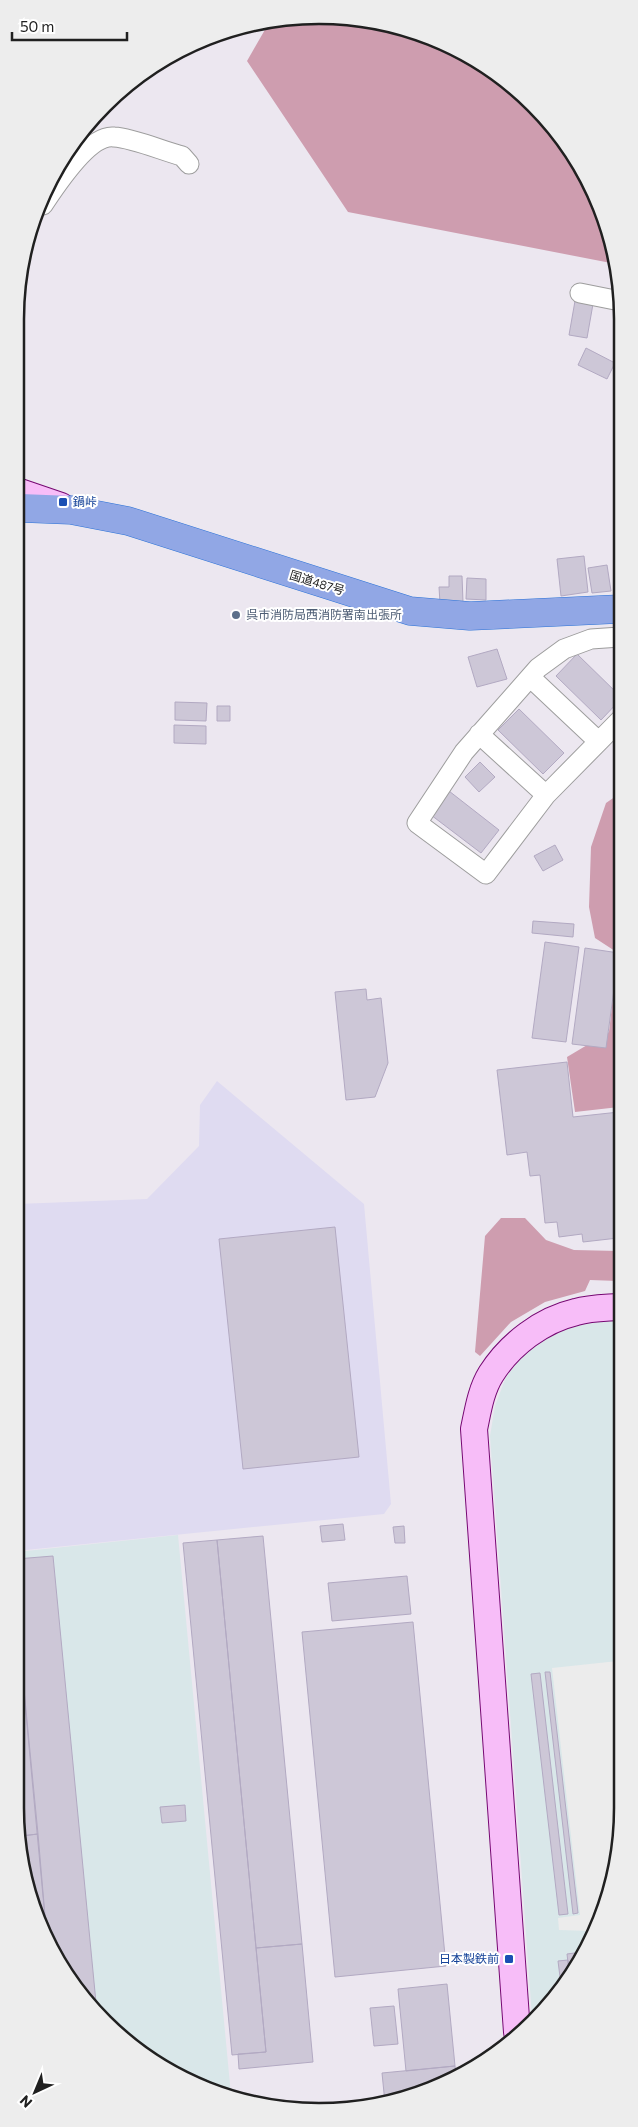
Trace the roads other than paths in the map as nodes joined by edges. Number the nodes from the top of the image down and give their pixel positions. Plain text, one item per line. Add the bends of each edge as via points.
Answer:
1 (189, 164) dead end
2 (53, 190) edge
3 (580, 293) dead end
4 (614, 300) edge
5 (24, 493) edge
6 (24, 508) edge
7 (71, 510) junction
8 (614, 609) edge
9 (614, 638) edge
10 (530, 677) junction
11 (614, 726) edge
12 (479, 734) junction
13 (598, 742) junction
14 (546, 795) junction
15 (614, 1307) edge
16 (517, 2028) edge

1 - 2 street via 182,156 113,136 99,142 70,165
3 - 4 street
5 - 7 street
6 - 7 highway, 国道487号
7 - 8 highway, 国道487号 via 128,522 410,611 470,616
9 - 10 street via 590,639 564,649
10 - 12 street
10 - 13 street
11 - 13 street
12 - 14 street
12 - 14 street via 417,824 486,874
13 - 14 street
15 - 16 street via 577,1311 550,1320 516,1344 491,1374 479,1402 474,1429

